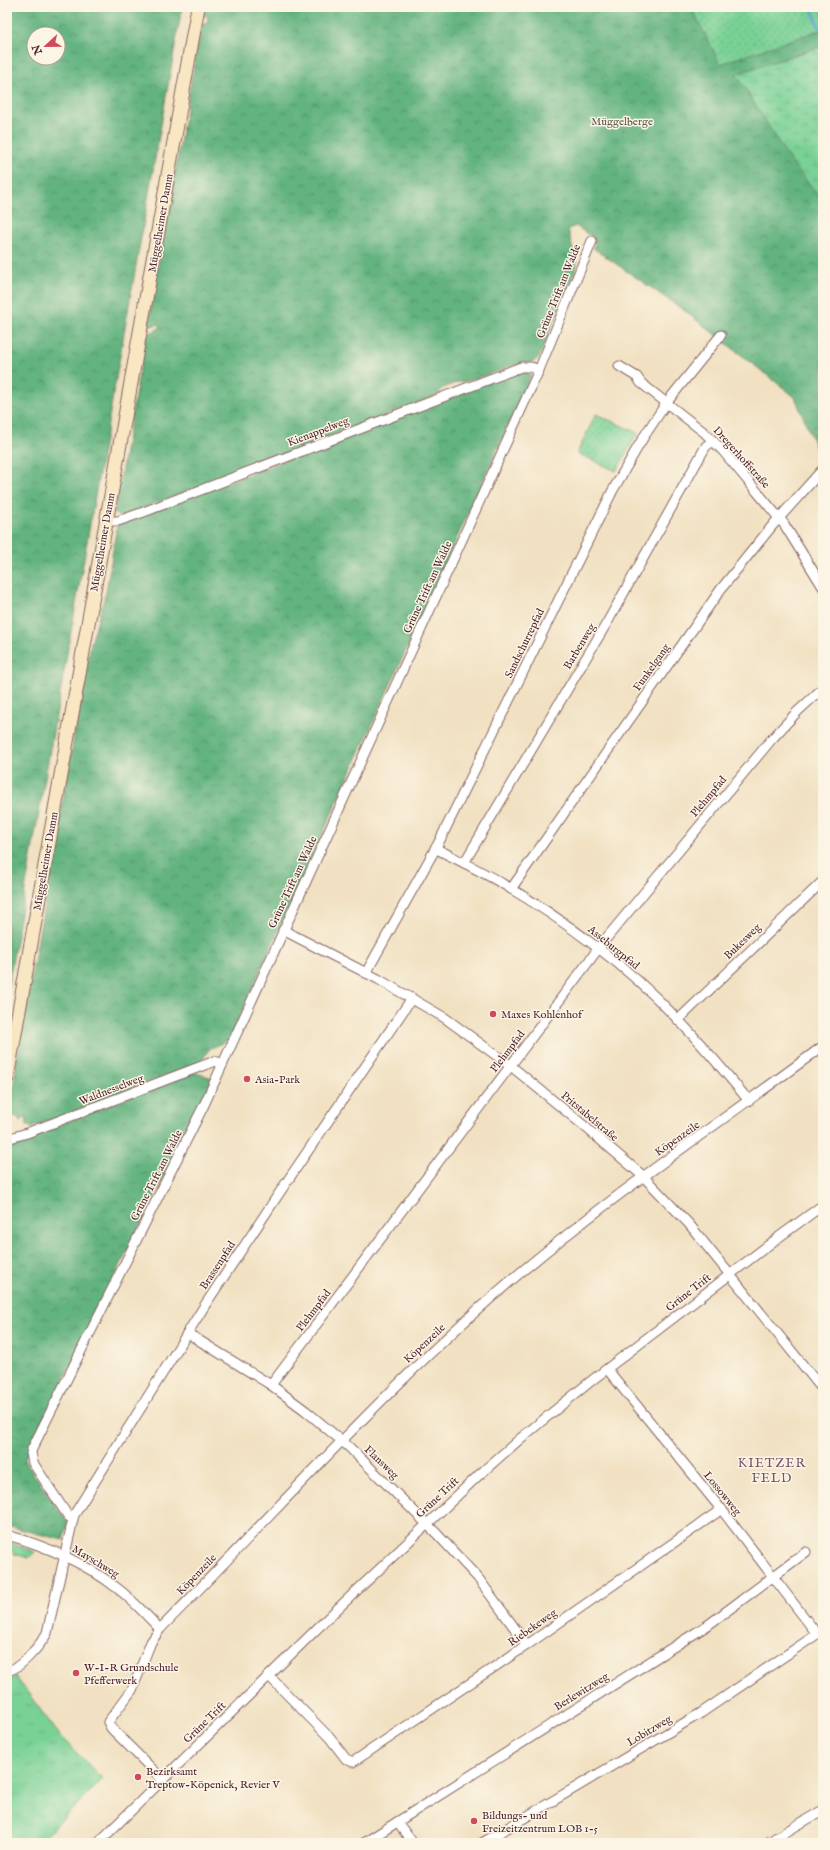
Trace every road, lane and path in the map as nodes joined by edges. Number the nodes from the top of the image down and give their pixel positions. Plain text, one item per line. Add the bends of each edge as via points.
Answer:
1 (198, 7) edge
2 (592, 241) dead end
3 (721, 335) dead end
4 (619, 366) dead end
5 (539, 370) junction
6 (667, 402) junction
7 (713, 441) junction
8 (823, 470) edge
9 (779, 518) junction
10 (107, 521) junction
11 (823, 587) edge
12 (823, 688) edge
13 (436, 848) junction
14 (464, 863) junction
15 (823, 881) edge
16 (511, 889) junction
17 (283, 930) junction
18 (600, 949) junction
19 (366, 973) junction
20 (412, 998) junction
21 (678, 1020) junction
22 (823, 1046) edge
23 (222, 1064) junction
24 (511, 1066) junction
25 (7, 1078) edge
26 (749, 1101) junction
27 (7, 1139) edge
28 (642, 1176) junction
29 (823, 1205) edge
30 (730, 1274) junction
31 (187, 1333) junction
32 (608, 1369) junction
33 (271, 1385) junction
34 (823, 1390) edge
35 (341, 1441) junction
36 (722, 1509) junction
37 (72, 1519) junction
38 (426, 1523) junction
39 (7, 1535) edge
40 (806, 1552) dead end
41 (65, 1556) junction
42 (774, 1576) junction
43 (160, 1629) junction
44 (820, 1632) edge
45 (527, 1645) junction
46 (7, 1670) edge
47 (270, 1676) junction
48 (162, 1779) junction
49 (823, 1810) edge
50 (397, 1822) junction
51 (98, 1843) edge
52 (364, 1843) edge
53 (413, 1843) edge
54 (482, 1843) edge
55 (767, 1843) edge

1 - 10 main road, Müggelheimer Damm
2 - 5 street, Grüne Trift am Walde
3 - 6 street, Sandschurrepfad
4 - 6 street, Dregerhoffstraße
5 - 10 street, Kienappelweg via 521,367 141,513 118,521
5 - 17 street, Grüne Trift am Walde
6 - 7 street, Dregerhoffstraße
6 - 13 street, Sandschurrepfad via 613,490
7 - 9 street, Dregerhoffstraße
7 - 14 street, Barbenweg via 706,446 605,626
8 - 9 street, Funkelgang
9 - 11 street, Dregerhoffstraße
9 - 16 street, Funkelgang via 702,615
10 - 25 main road, Müggelheimer Damm
12 - 18 street, Plehmpfad via 768,743
13 - 14 street, Asseburgpfad
13 - 19 street, Sandschurrepfad
14 - 16 street, Asseburgpfad
15 - 21 street, Bukesweg
16 - 18 street, Asseburgpfad
17 - 19 street, Pritstabelstraße
17 - 23 street, Grüne Trift am Walde
18 - 21 street, Asseburgpfad via 644,986
18 - 24 street, Plehmpfad
19 - 20 street, Pritstabelstraße
20 - 24 street, Pritstabelstraße via 455,1025
20 - 31 street, Brassenpfad
21 - 26 street, Asseburgpfad
22 - 26 street, Köpenzeile
23 - 27 street, Waldnesselweg via 215,1061
23 - 37 street, Grüne Trift am Walde via 204,1105 32,1449 33,1463
24 - 28 street, Pritstabelstraße
24 - 33 street, Plehmpfad
26 - 28 street, Köpenzeile
28 - 30 street, Pritstabelstraße via 689,1224
28 - 35 street, Köpenzeile via 505,1286 430,1353
29 - 30 street, Grüne Trift
30 - 32 street, Grüne Trift
30 - 34 street, Pritstabelstraße
31 - 33 street, Flansweg
31 - 37 street, Brassenpfad
32 - 36 street, Lossowweg
32 - 38 street, Grüne Trift via 516,1443
33 - 35 street, Flansweg
35 - 38 street, Flansweg
35 - 43 street, Köpenzeile
36 - 42 street, Lossowweg
36 - 45 street, Riebekeweg
37 - 41 street, Brassenpfad
38 - 45 street, Flansweg via 478,1578
38 - 47 street, Grüne Trift
39 - 41 street, Mayschweg
40 - 42 street, Berlewitzweg
41 - 43 street, Mayschweg via 119,1590
41 - 46 street via 47,1633 42,1642 16,1668
42 - 44 street, Lossowweg
42 - 50 street, Berlewitzweg via 708,1625
43 - 48 street, Köpenzeile via 151,1642 132,1690 108,1722
44 - 54 street, Lobitzweg via 701,1713
45 - 47 street, Riebekeweg via 353,1762 346,1759 329,1737
47 - 48 street, Grüne Trift
48 - 51 street, Grüne Trift
49 - 55 street
50 - 52 street, Berlewitzweg
50 - 53 street

